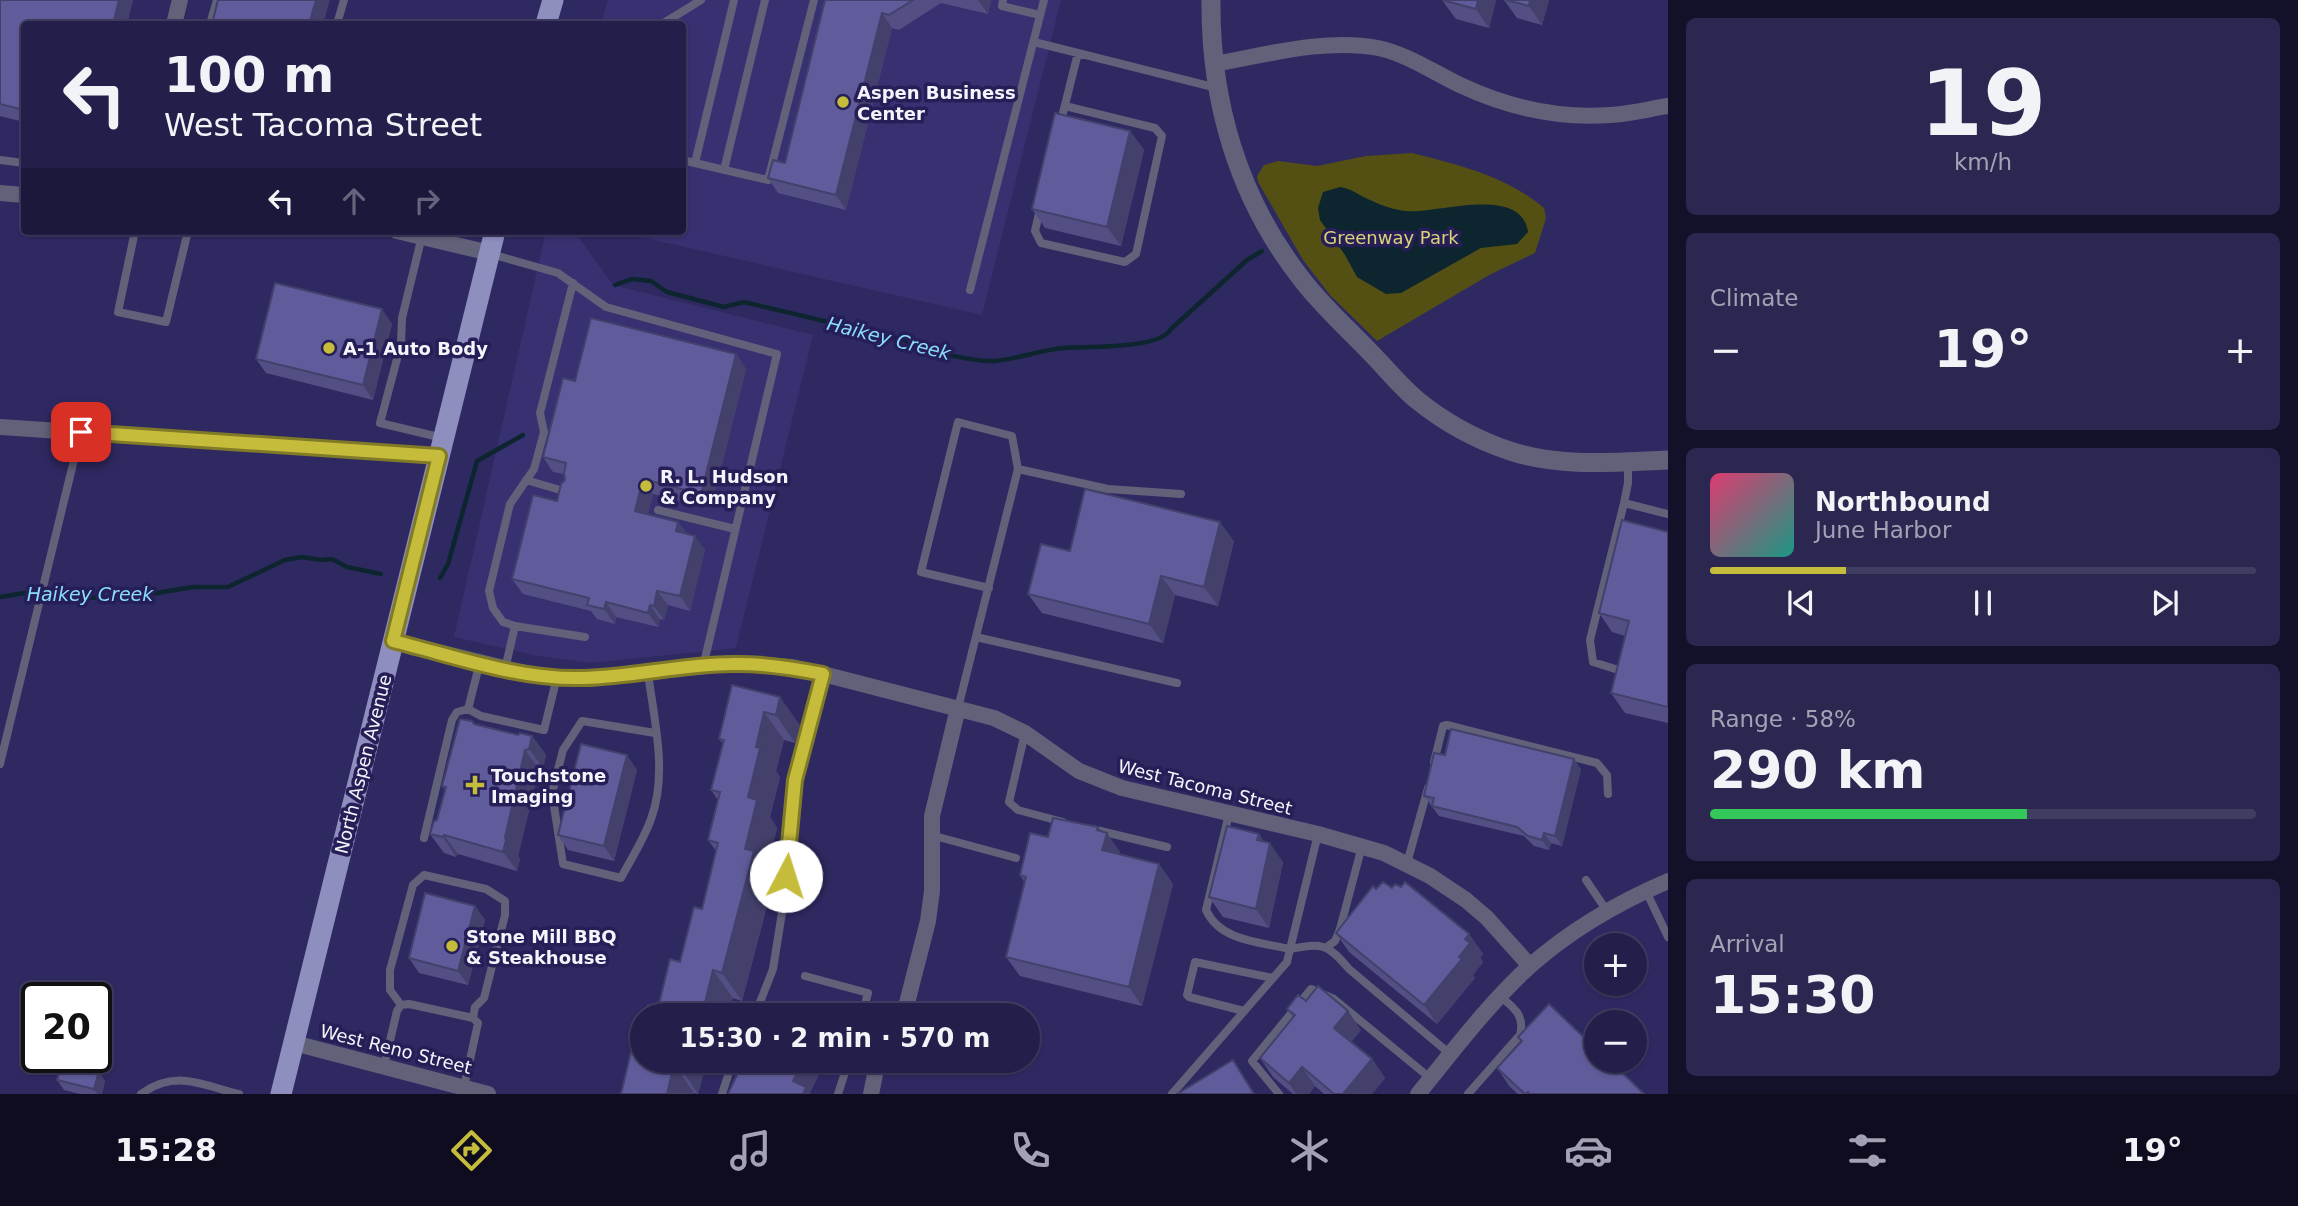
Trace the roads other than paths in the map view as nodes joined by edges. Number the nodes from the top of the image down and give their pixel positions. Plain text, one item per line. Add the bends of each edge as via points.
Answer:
1 (180, 0) edge
2 (217, 0) edge
3 (344, 0) edge
4 (552, 0) edge
5 (734, 0) edge
6 (765, 0) edge
7 (814, 0) edge
8 (1003, 0) edge
9 (1044, 0) edge
10 (1211, 0) edge
11 (695, 2) edge
12 (1040, 15) junction
13 (175, 21) edge
14 (211, 21) edge
15 (338, 21) edge
16 (548, 21) edge
17 (666, 21) edge
18 (1034, 42) junction
19 (1078, 53) junction
20 (1214, 64) junction
21 (1217, 88) junction
22 (1065, 106) junction
23 (1668, 106) edge
24 (1057, 141) edge
25 (0, 160) edge
26 (686, 161) edge
27 (21, 163) edge
28 (695, 163) junction
29 (723, 170) junction
30 (0, 194) edge
31 (21, 195) edge
32 (1041, 205) edge
33 (134, 235) edge
34 (187, 235) edge
35 (417, 235) edge
36 (494, 235) edge
37 (422, 236) junction
38 (490, 253) junction
39 (573, 283) junction
40 (970, 290) dead end
41 (0, 427) edge
42 (81, 432) junction
43 (442, 447) junction
44 (1668, 460) edge
45 (1628, 461) junction
46 (1018, 469) junction
47 (526, 480) junction
48 (569, 492) edge
49 (1181, 494) dead end
50 (1624, 503) junction
51 (658, 510) dead end
52 (1668, 514) edge
53 (735, 529) junction
54 (989, 588) junction
55 (515, 626) junction
56 (585, 637) dead end
57 (976, 637) junction
58 (393, 641) junction
59 (480, 663) junction
60 (704, 667) junction
61 (505, 669) junction
62 (1626, 672) edge
63 (648, 673) junction
64 (823, 674) junction
65 (557, 677) junction
66 (1177, 683) dead end
67 (958, 708) junction
68 (468, 709) junction
69 (655, 733) junction
70 (1025, 733) junction
71 (0, 764) edge
72 (1608, 794) dead end
73 (1229, 814) junction
74 (1072, 824) edge
75 (1086, 827) edge
76 (1318, 834) junction
77 (931, 835) junction
78 (424, 838) dead end
79 (1362, 845) junction
80 (1167, 847) dead end
81 (1016, 858) dead end
82 (1407, 863) junction
83 (1586, 880) dead end
84 (1668, 881) edge
85 (1646, 891) junction
86 (1606, 911) junction
87 (1668, 937) edge
88 (1327, 947) junction
89 (1290, 948) junction
90 (1530, 966) junction
91 (805, 976) dead end
92 (1273, 978) junction
93 (1500, 996) junction
94 (760, 1003) edge
95 (865, 1003) edge
96 (907, 1003) edge
97 (401, 1005) junction
98 (1244, 1011) junction
99 (473, 1018) junction
100 (293, 1043) junction
101 (1450, 1054) junction
102 (384, 1066) junction
103 (729, 1073) edge
104 (845, 1073) edge
105 (875, 1073) edge
106 (1430, 1078) junction
107 (464, 1087) junction
108 (141, 1094) edge
109 (239, 1094) edge
110 (281, 1094) edge
111 (488, 1094) edge
112 (722, 1094) edge
113 (838, 1094) edge
114 (871, 1094) edge
115 (1172, 1094) edge
116 (1279, 1094) edge
117 (1418, 1094) edge
118 (1468, 1094) edge

1 - 13 street
2 - 14 lane
3 - 15 lane
4 - 16 main road
5 - 28 lane
6 - 29 lane
7 - 29 lane via 768,180
8 - 12 lane via 1002,6
9 - 12 lane
10 - 20 street
11 - 17 lane
12 - 18 lane
18 - 19 lane
18 - 40 lane
19 - 21 lane
19 - 22 lane
20 - 21 street
20 - 23 street via 1324,46 1378,48 1499,101 1533,111 1611,116
21 - 45 street via 1236,161 1274,241 1301,279 1417,400 1467,434 1511,452 1587,463
22 - 24 lane
22 - 32 lane via 1155,128 1162,136 1136,254 1125,262 1041,243 1035,231
25 - 27 lane
26 - 28 lane
28 - 29 lane
30 - 31 street
33 - 34 lane via 118,312 166,322
35 - 37 street
36 - 38 main road, North Aspen Avenue
37 - 38 street
37 - 43 lane via 380,423
38 - 39 lane via 558,273
38 - 43 main road, North Aspen Avenue
39 - 47 lane via 540,413 544,432 534,469
39 - 53 lane via 606,307 776,354
41 - 42 street
42 - 43 street
42 - 71 lane
43 - 58 main road, North Aspen Avenue
44 - 45 street
45 - 50 lane
46 - 49 lane via 1108,489
46 - 54 lane
46 - 54 lane via 1012,436 958,422 921,572
47 - 48 lane
47 - 55 lane via 510,504 489,591 503,622
50 - 52 lane
50 - 62 lane via 1590,640 1593,662
51 - 53 lane
53 - 60 lane
54 - 57 lane
55 - 56 lane
55 - 61 lane
57 - 66 lane
57 - 67 lane
58 - 59 street, West Tacoma Street
58 - 100 main road, North Aspen Avenue
59 - 61 street, West Tacoma Street
59 - 68 lane
60 - 63 street, West Tacoma Street
60 - 64 street, West Tacoma Street via 730,663
61 - 65 street, West Tacoma Street
63 - 65 street, West Tacoma Street
63 - 69 lane
64 - 67 street, West Tacoma Street
64 - 94 lane via 795,780 773,969
65 - 68 lane via 544,730
67 - 70 street, West Tacoma Street
67 - 77 street
68 - 78 lane via 457,712 452,720
69 - 69 lane via 660,775 651,819 621,878 563,864 552,793 563,750 582,721
70 - 73 street, West Tacoma Street via 1096,779
70 - 74 lane via 1009,802 1018,810
72 - 82 lane via 1606,775 1597,763 1447,724
73 - 76 street, West Tacoma Street
73 - 89 lane via 1206,909 1211,920 1222,931
75 - 80 lane
76 - 79 street, West Tacoma Street
76 - 89 lane
77 - 81 lane
77 - 96 street via 928,921
79 - 82 street, West Tacoma Street
79 - 88 lane via 1340,929
82 - 90 street, West Tacoma Street via 1466,900
83 - 86 lane
84 - 85 street
85 - 86 street
85 - 87 lane
86 - 90 street
88 - 89 lane
88 - 101 lane
89 - 92 lane via 1287,962
90 - 93 street
91 - 95 lane via 868,993
92 - 98 lane
92 - 98 lane via 1195,962 1187,995
93 - 101 street
93 - 118 lane via 1520,1014 1520,1035
97 - 99 lane
97 - 99 lane via 390,990 390,970 413,885 424,875 486,889 505,901 484,998 475,1007
97 - 102 lane
98 - 115 lane
99 - 107 lane via 477,1032
100 - 102 street, West Reno Street
100 - 110 main road, North Aspen Avenue
101 - 106 street
102 - 107 street, West Reno Street
103 - 112 lane
104 - 113 lane
105 - 114 street
106 - 116 lane via 1334,999 1311,989 1252,1061
106 - 117 street
107 - 111 street, West Reno Street
108 - 109 lane via 158,1082 180,1080

